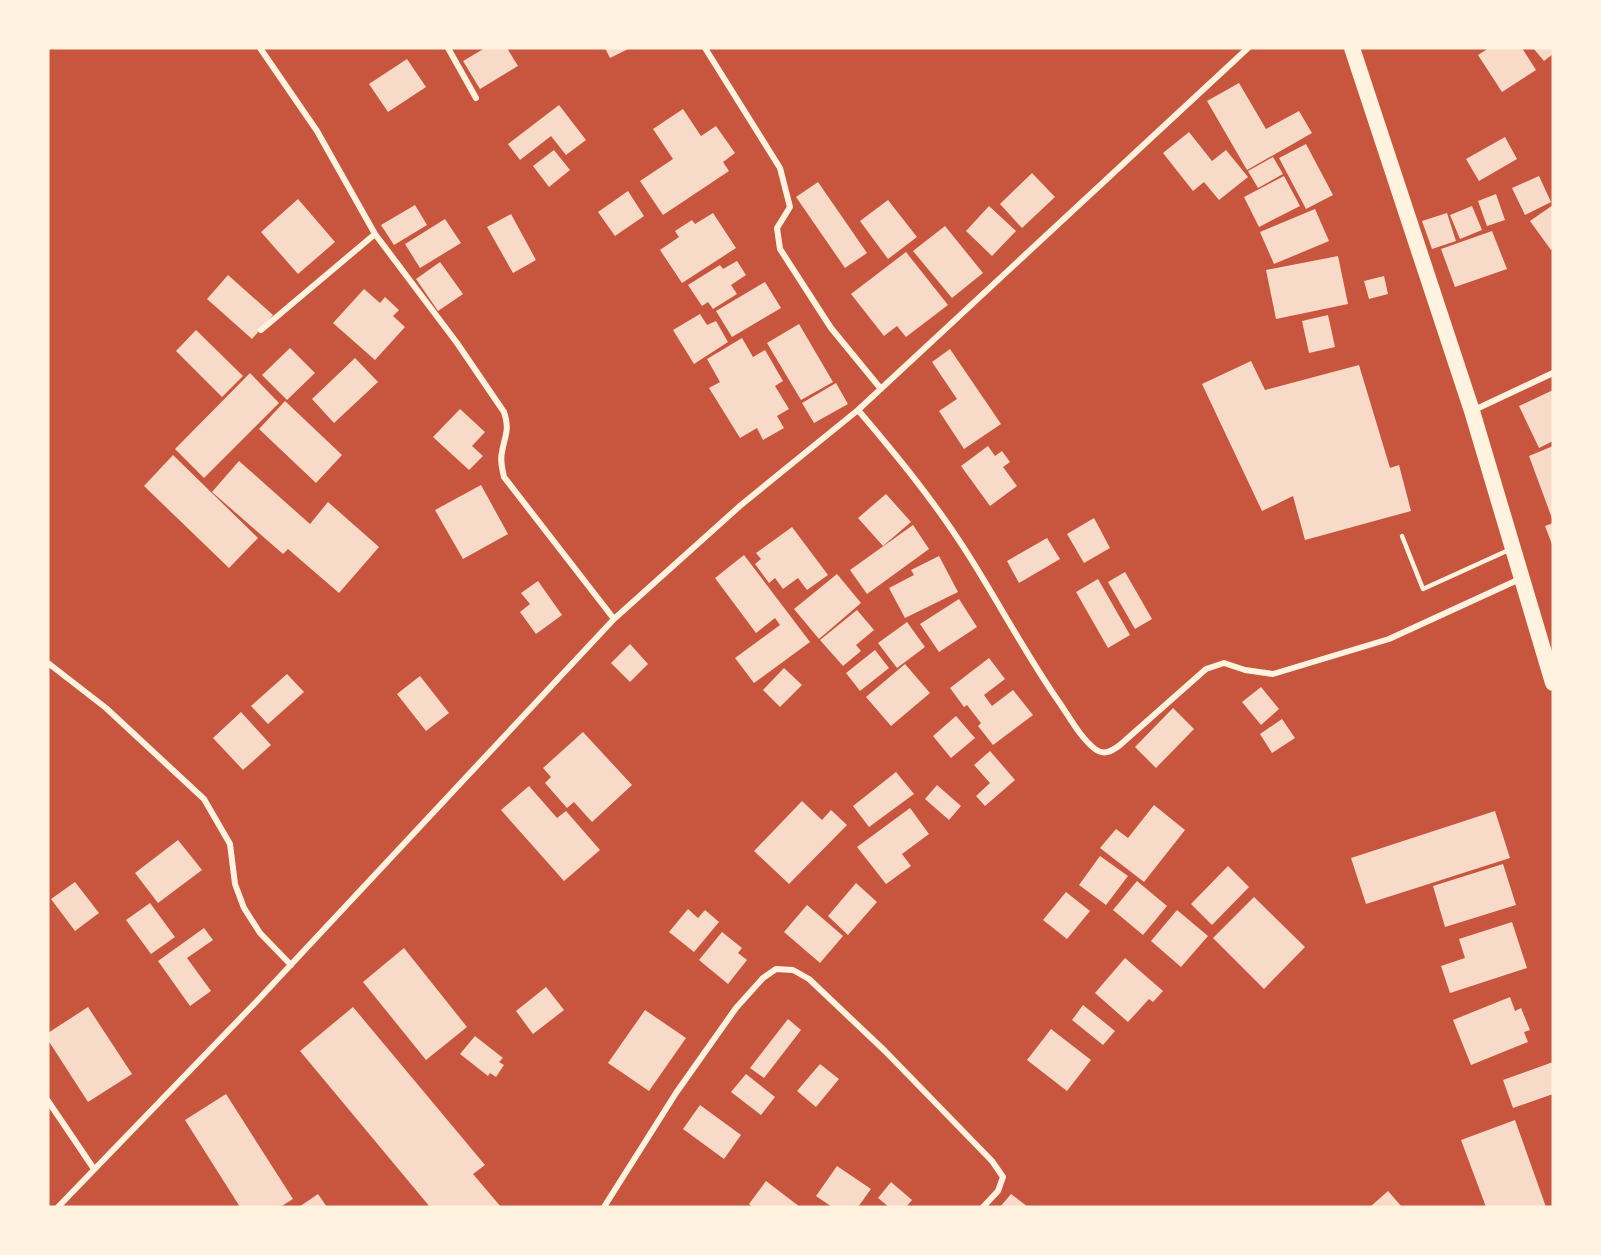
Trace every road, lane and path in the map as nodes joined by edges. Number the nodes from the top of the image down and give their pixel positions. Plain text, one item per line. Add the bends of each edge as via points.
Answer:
1 (260, 48) edge
2 (448, 48) edge
3 (705, 48) edge
4 (1248, 48) edge
5 (1352, 48) edge
6 (476, 98) dead end
7 (375, 234) junction
8 (261, 330) dead end
9 (1553, 373) edge
10 (881, 389) junction
11 (858, 410) junction
12 (1472, 411) junction
13 (1402, 536) dead end
14 (1513, 548) junction
15 (1522, 578) junction
16 (614, 619) junction
17 (48, 663) edge
18 (1553, 683) edge
19 (291, 965) junction
20 (48, 1101) edge
21 (94, 1169) junction
22 (58, 1207) edge
23 (604, 1207) edge
24 (982, 1207) edge

1 - 7 street via 317,131
2 - 6 street
3 - 10 street via 780,168 790,207 777,228 780,249 831,328
4 - 10 street
5 - 12 highway
7 - 8 street
7 - 16 street via 504,412 508,433 502,452 504,477
9 - 12 street
10 - 11 street
11 - 15 street via 912,474 970,558 1031,662 1081,733 1102,753 1120,745 1206,669 1224,663 1273,674 1389,639
11 - 16 street via 741,505
12 - 14 highway
13 - 14 lane via 1423,589
14 - 15 highway
15 - 18 highway
16 - 19 street
17 - 19 street via 106,708 204,798 230,844 235,884 243,908 260,933
19 - 21 street
20 - 21 street
21 - 22 street
23 - 24 street via 676,1093 736,1008 776,969 793,970 809,979 992,1161 1003,1177 998,1191

